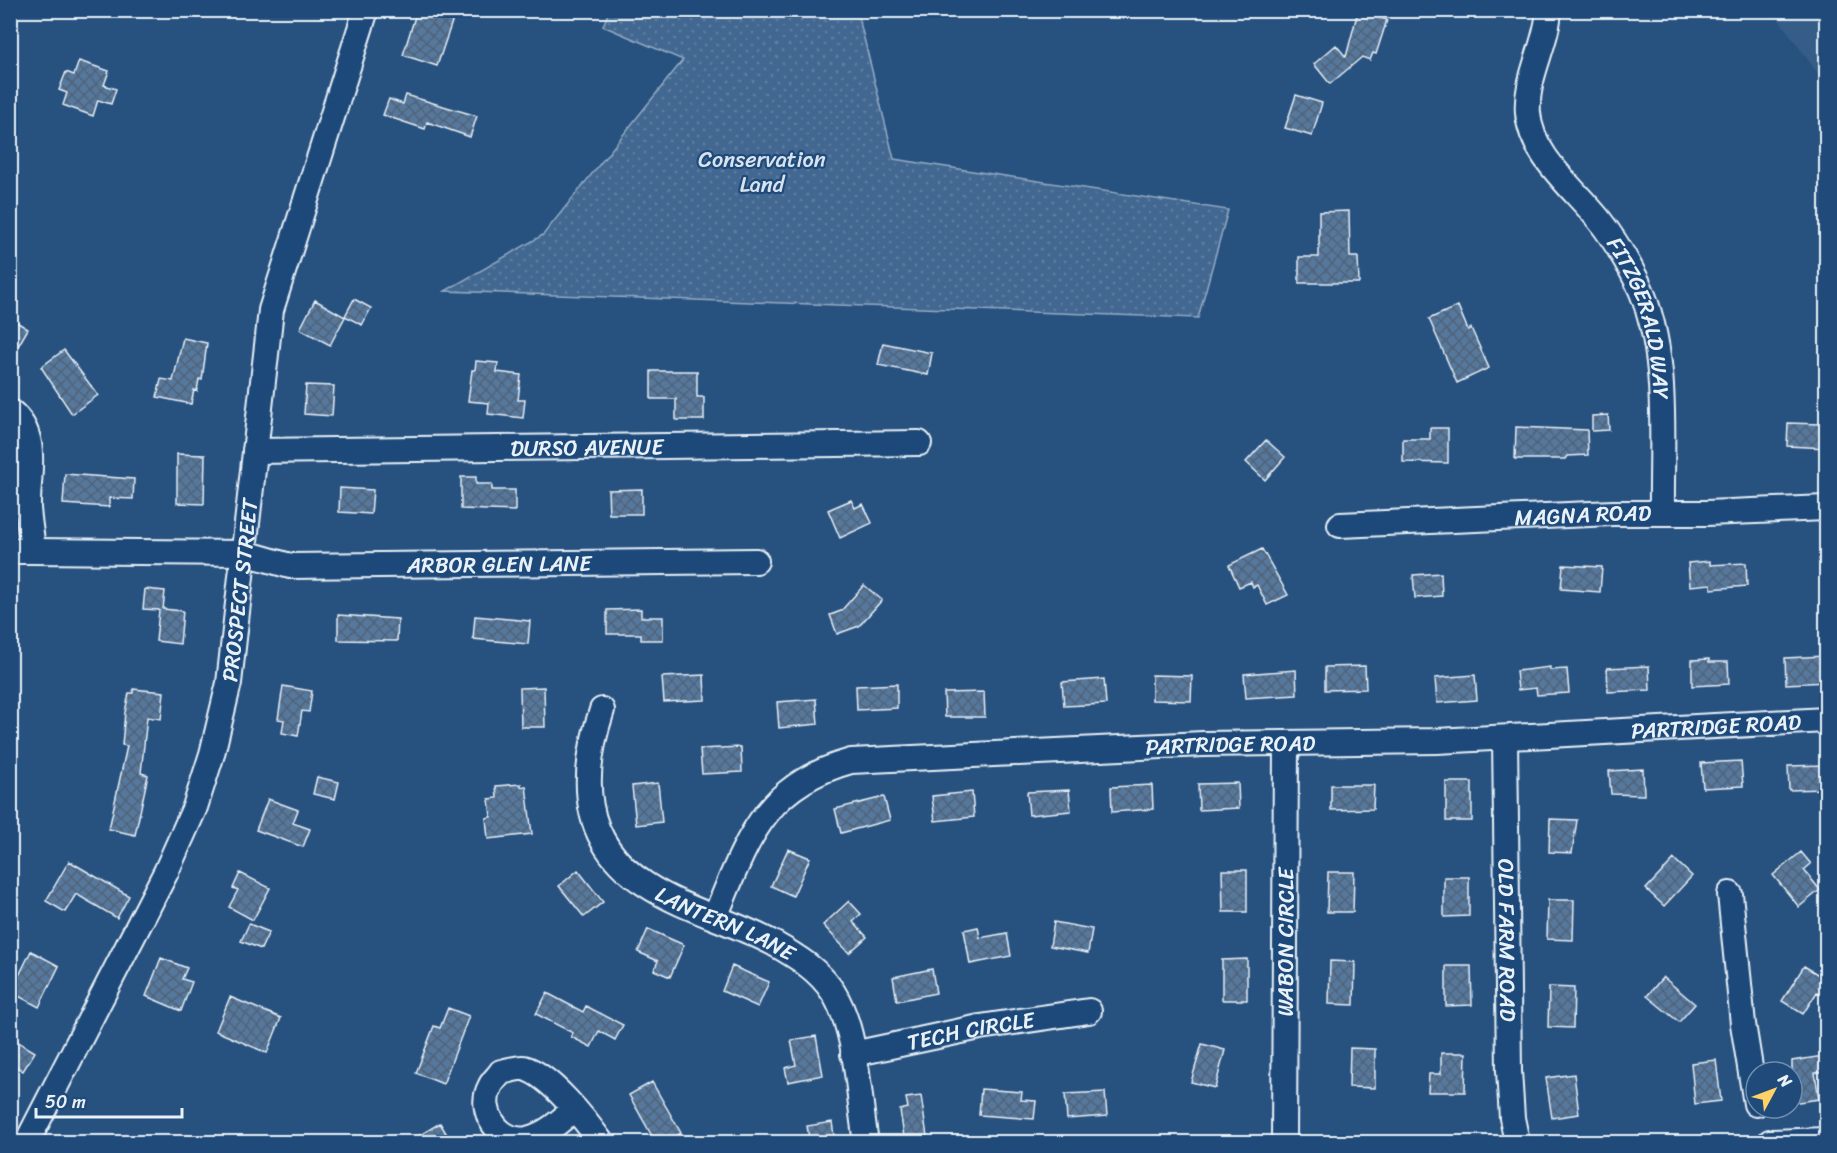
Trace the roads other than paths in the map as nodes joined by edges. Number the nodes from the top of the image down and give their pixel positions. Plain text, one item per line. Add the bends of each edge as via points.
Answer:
1 (366, 10) edge
2 (1549, 10) edge
3 (10, 411) edge
4 (919, 443) dead end
5 (255, 451) junction
6 (1827, 508) edge
7 (1662, 512) junction
8 (1340, 525) dead end
9 (22, 551) edge
10 (245, 554) junction
11 (756, 561) dead end
12 (602, 710) dead end
13 (1827, 720) edge
14 (1505, 738) junction
15 (1286, 744) junction
16 (1730, 894) dead end
17 (715, 917) junction
18 (1089, 1011) dead end
19 (853, 1054) junction
20 (1749, 1060) edge
21 (574, 1109) dead end
22 (1761, 1120) edge
23 (1827, 1140) edge
24 (27, 1143) edge
25 (601, 1143) edge
26 (866, 1143) edge
27 (1284, 1143) edge
28 (1517, 1143) edge
29 (1768, 1143) edge

1 - 5 street, PROSPECT STREET via 271,310
2 - 7 street, FITZGERALD WAY via 1529,92 1528,114 1541,152 1616,244 1639,285 1652,325 1660,370
3 - 9 street via 25,425 29,440 28,508
4 - 5 street, DURSO AVENUE
5 - 10 street, PROSPECT STREET
6 - 7 street, MAGNA ROAD
7 - 8 street, MAGNA ROAD
9 - 10 street, ARBOR GLEN LANE
10 - 11 street, ARBOR GLEN LANE via 290,566
10 - 24 street, PROSPECT STREET via 229,683 195,807 166,872
12 - 17 street, LANTERN LANE via 588,770 590,805 598,833 614,858 644,884
13 - 14 street, PARTRIDGE ROAD
14 - 15 street, PARTRIDGE ROAD
14 - 28 street, OLD FARM ROAD via 1509,1071
15 - 17 street, PARTRIDGE ROAD via 1012,752 876,759 830,767 783,793 763,816
15 - 27 street, WABON CIRCLE
16 - 20 street
17 - 19 street, LANTERN LANE via 750,931 815,970 833,992 846,1021
18 - 19 street, TECH CIRCLE via 980,1027
19 - 26 street, LANTERN LANE
21 - 25 street
22 - 29 street
23 - 29 street

